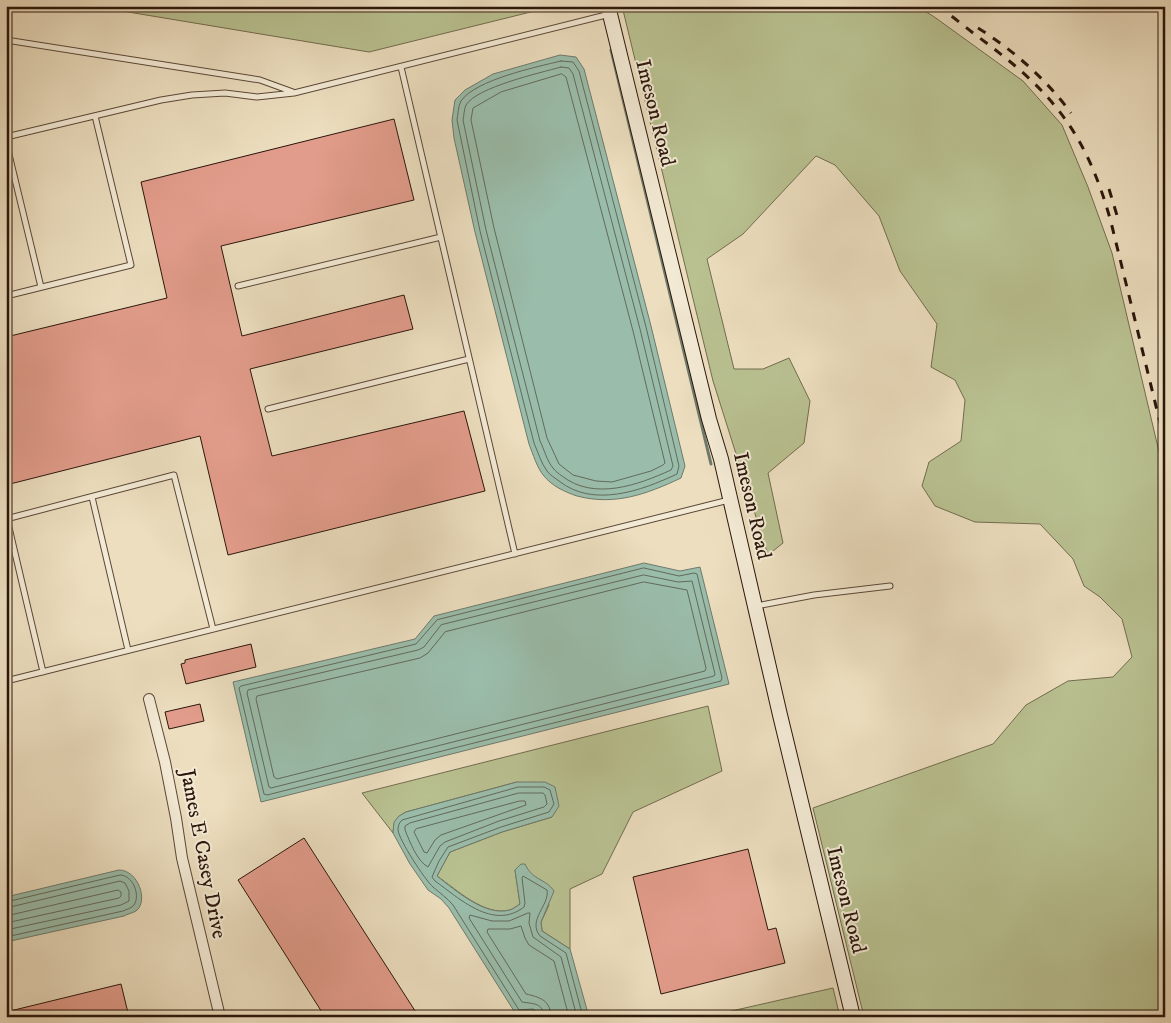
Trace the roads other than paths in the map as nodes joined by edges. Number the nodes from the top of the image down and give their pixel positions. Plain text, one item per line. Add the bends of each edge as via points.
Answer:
1 (609, 10) edge
2 (6, 40) edge
3 (401, 67) junction
4 (294, 93) junction
5 (95, 116) junction
6 (6, 137) edge
7 (6, 142) edge
8 (440, 237) junction
9 (238, 286) dead end
10 (41, 287) junction
11 (6, 296) edge
12 (469, 359) junction
13 (268, 409) dead end
14 (92, 497) junction
15 (730, 500) junction
16 (6, 519) edge
17 (515, 554) junction
18 (890, 586) dead end
19 (755, 606) junction
20 (213, 629) junction
21 (128, 650) junction
22 (43, 672) junction
23 (6, 681) edge
24 (150, 699) dead end
25 (220, 1017) edge
26 (853, 1017) edge

1 - 3 lane
1 - 15 street, Imeson Road
2 - 4 lane via 260,80
3 - 4 lane
3 - 8 lane
4 - 5 lane via 257,97 192,95
5 - 6 lane
5 - 10 lane via 131,265
7 - 10 lane
8 - 9 lane
8 - 12 lane
10 - 11 lane
12 - 13 lane
12 - 17 lane
14 - 16 lane
14 - 20 lane via 174,475
14 - 21 lane
15 - 17 lane
15 - 19 street, Imeson Road
16 - 22 lane
17 - 20 lane
18 - 19 lane
19 - 26 street, Imeson Road
20 - 21 lane
21 - 22 lane
22 - 23 lane
24 - 25 street, James E Casey Drive via 184,867

